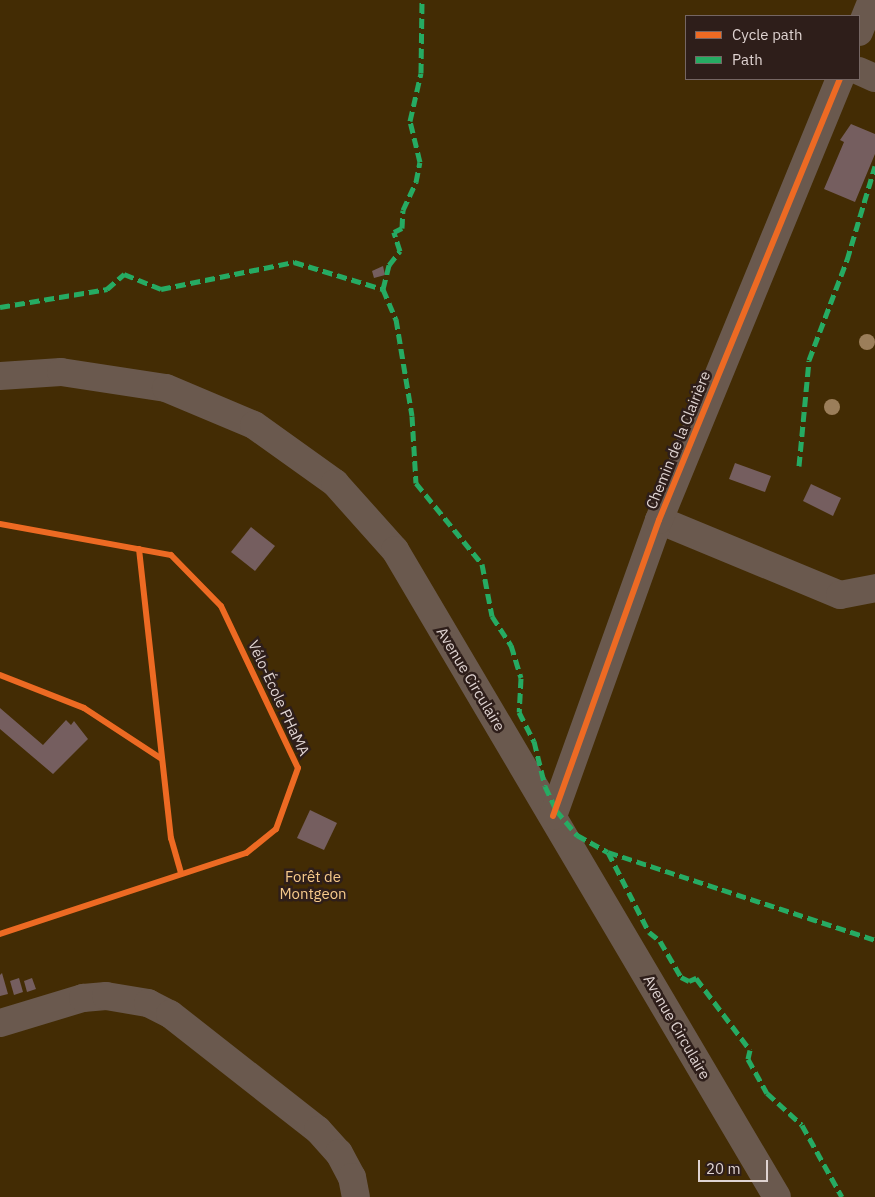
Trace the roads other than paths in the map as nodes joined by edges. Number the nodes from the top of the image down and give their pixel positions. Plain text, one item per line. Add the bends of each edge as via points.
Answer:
1 (872, 0) edge
2 (860, 30) edge
3 (860, 71) edge
4 (875, 78) edge
5 (840, 80) edge
6 (0, 376) edge
7 (659, 520) junction
8 (875, 588) edge
9 (553, 816) junction
10 (0, 1022) edge
11 (356, 1197) edge
12 (777, 1197) edge

1 - 2 street
3 - 4 street
5 - 7 street, Chemin de la Clairière
6 - 9 street, Avenue Circulaire via 61,372 166,388 254,425 335,483 395,550
7 - 8 street via 840,595
7 - 9 street, Chemin de la Clairière
9 - 12 street, Avenue Circulaire
10 - 11 street via 83,998 106,996 148,1003 170,1014 318,1130 339,1153 352,1177

